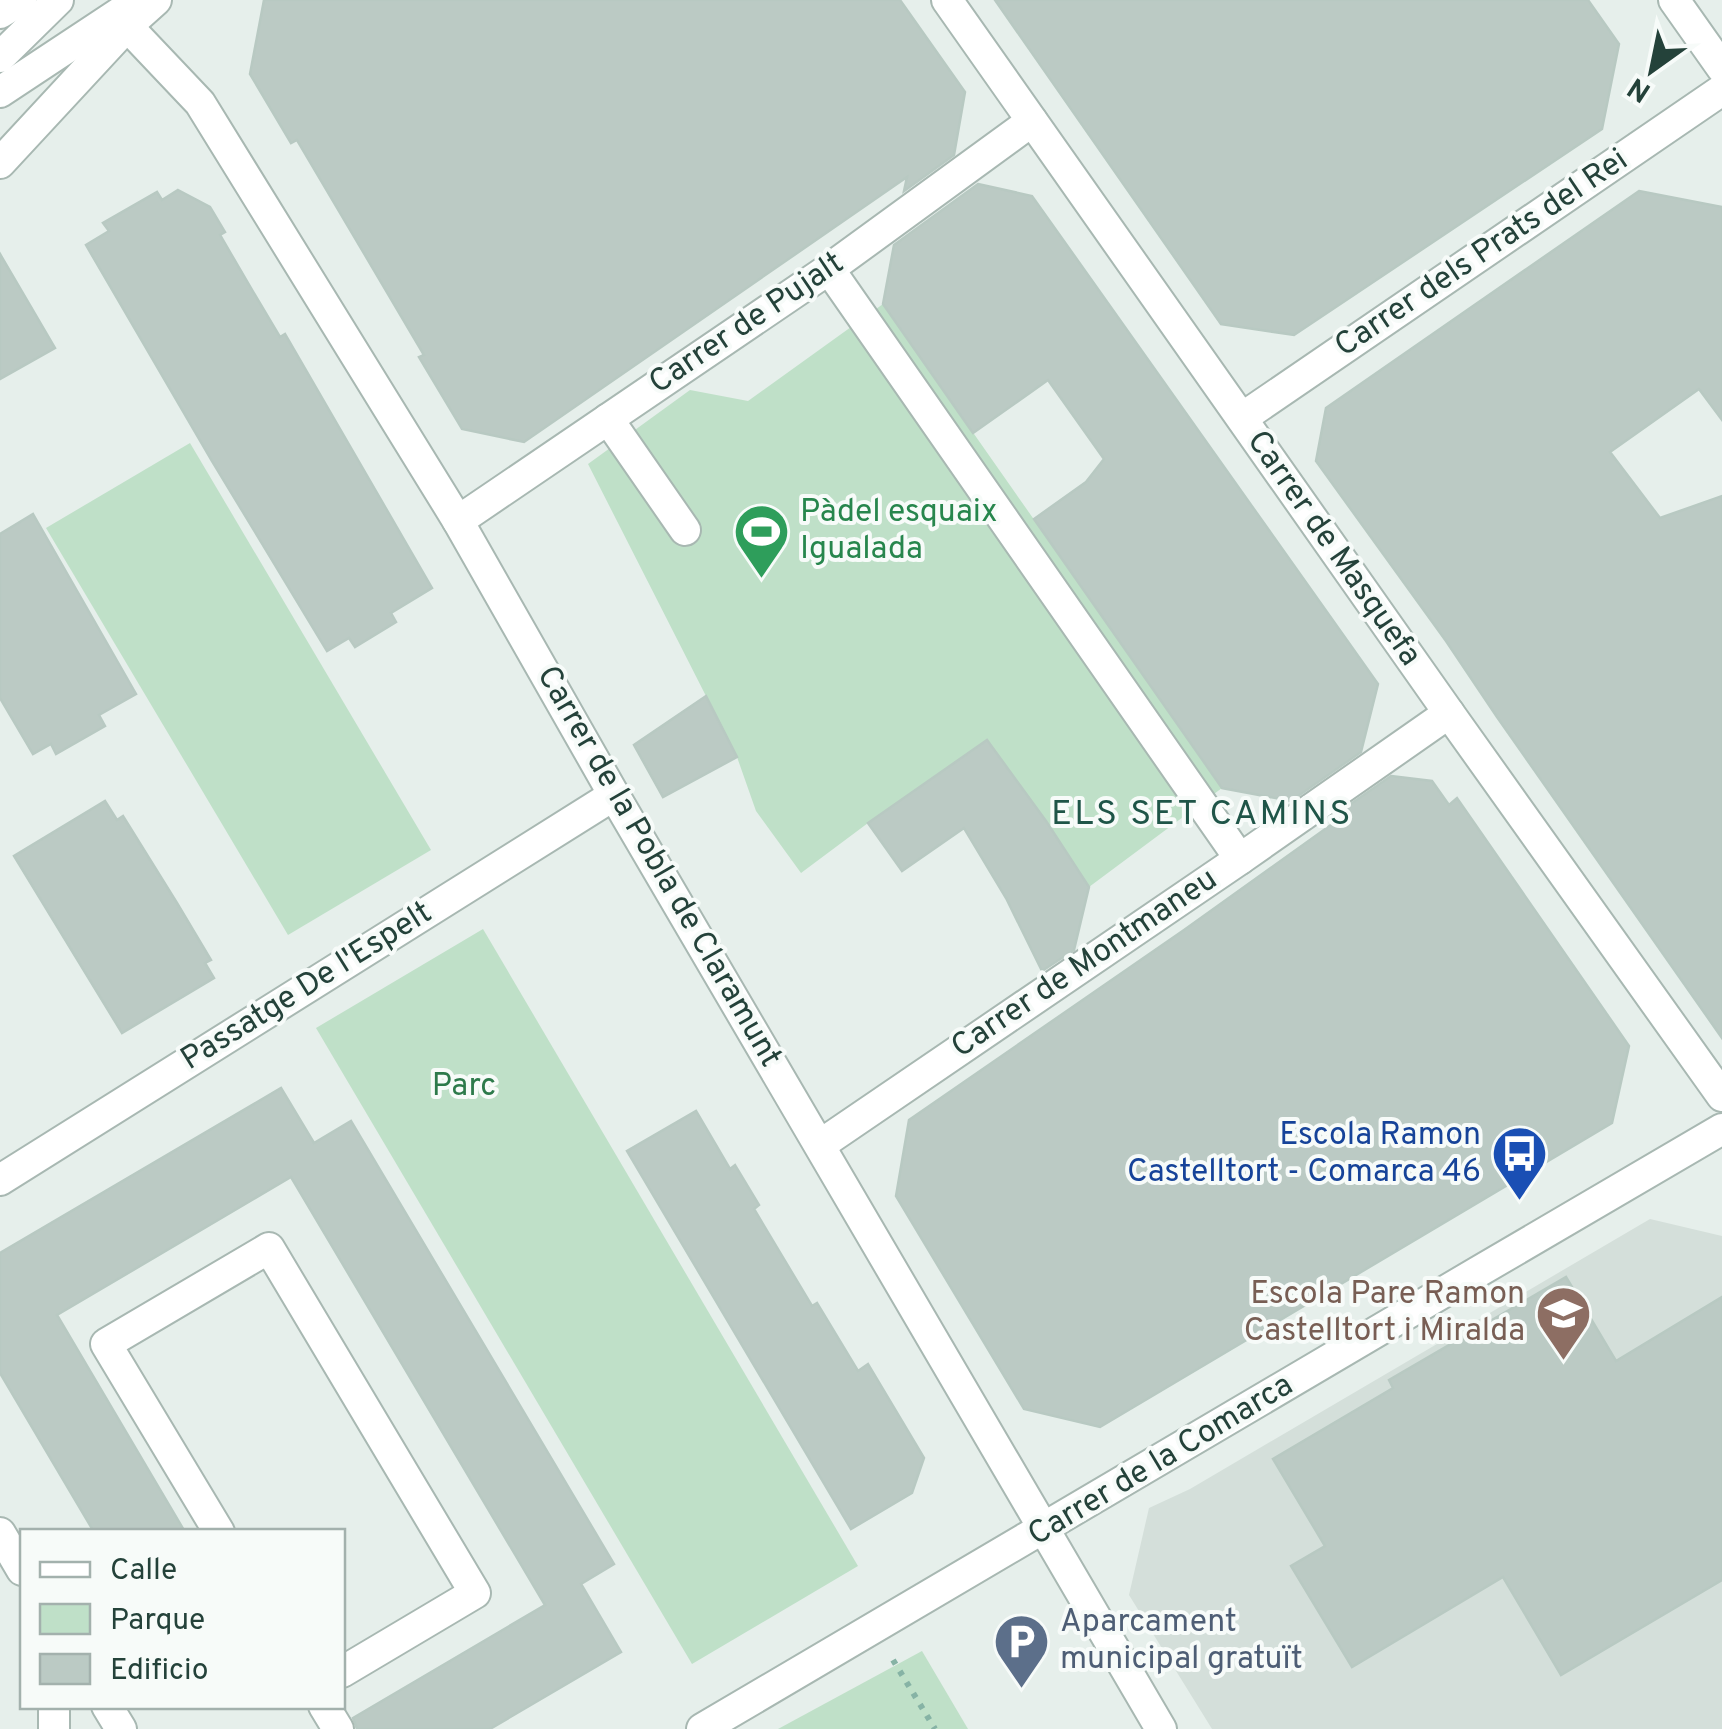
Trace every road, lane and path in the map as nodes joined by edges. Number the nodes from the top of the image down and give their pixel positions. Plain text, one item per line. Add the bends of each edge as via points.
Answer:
1 (20, 0) edge
2 (58, 0) edge
3 (156, 0) edge
4 (947, 0) edge
5 (1674, 0) edge
6 (0, 13) edge
7 (133, 13) edge
8 (0, 57) edge
9 (1722, 68) edge
10 (1722, 90) edge
11 (0, 92) edge
12 (1032, 121) junction
13 (0, 163) edge
14 (829, 269) junction
15 (1242, 418) junction
16 (608, 419) junction
17 (458, 521) junction
18 (684, 530) dead end
19 (1448, 714) junction
20 (614, 795) junction
21 (1240, 859) junction
22 (1722, 1096) edge
23 (1722, 1129) edge
24 (820, 1144) junction
25 (0, 1180) edge
26 (217, 1529) edge
27 (1044, 1530) junction
28 (0, 1533) edge
29 (20, 1567) edge
30 (874, 1630) junction
31 (345, 1670) edge
32 (702, 1729) edge
33 (935, 1729) edge
34 (1161, 1729) edge

1 - 6 street
2 - 8 street
3 - 7 street
4 - 12 street, Carrer de Masquefa
5 - 9 street
7 - 11 street
7 - 13 street
7 - 17 street, Carrer de la Pobla de Claramunt via 200,103
10 - 15 street, Carrer dels Prats del Rei
12 - 14 street, Carrer de Pujalt
12 - 15 street, Carrer de Masquefa
14 - 16 street, Carrer de Pujalt
14 - 21 street
15 - 19 street, Carrer de Masquefa
16 - 17 street, Carrer de Pujalt
16 - 18 street
17 - 20 street, Carrer de la Pobla de Claramunt
19 - 21 street, Carrer de Montmaneu
19 - 22 street, Carrer de Masquefa
20 - 24 street, Carrer de la Pobla de Claramunt
20 - 25 street, Passatge De l'Espelt
21 - 24 street, Carrer de Montmaneu
23 - 27 street, Carrer de la Comarca
24 - 27 street, Carrer de la Pobla de Claramunt
26 - 31 street via 106,1344 268,1248 475,1593
27 - 30 street, Carrer de la Comarca
27 - 34 street, Carrer de la Pobla de Claramunt
28 - 29 street
30 - 32 street, Carrer de la Comarca
30 - 33 path

